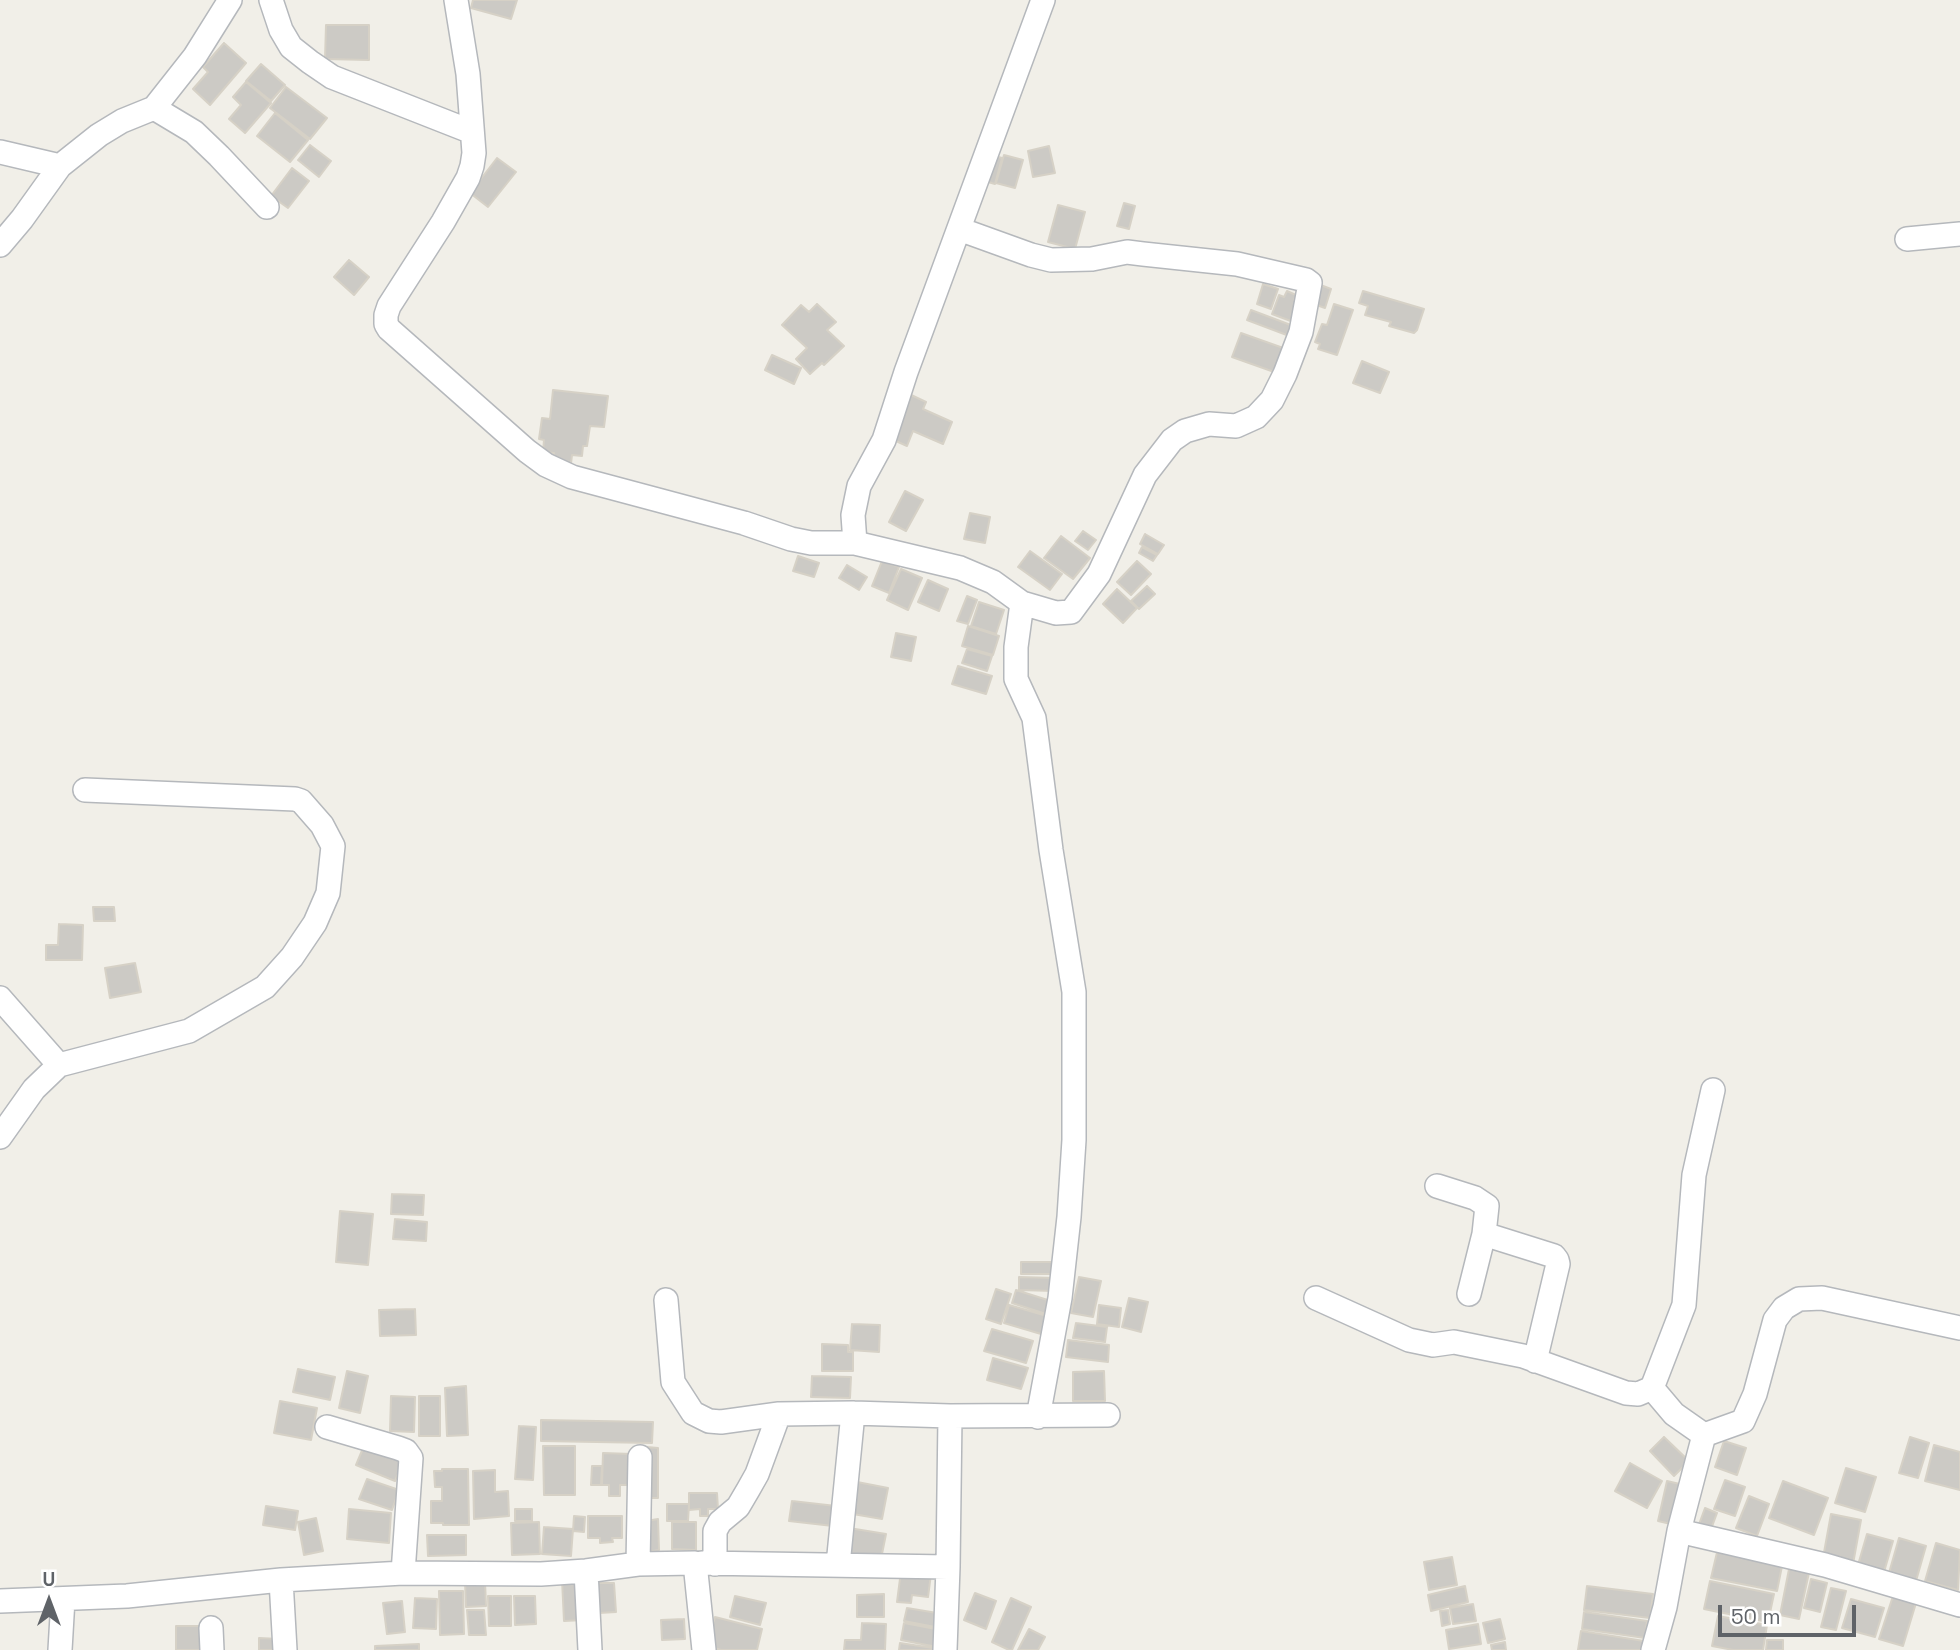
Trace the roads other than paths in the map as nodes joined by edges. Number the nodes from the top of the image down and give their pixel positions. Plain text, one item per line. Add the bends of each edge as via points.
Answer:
1 (230, 0) edge
2 (271, 0) edge
3 (456, 0) edge
4 (1043, 0) edge
5 (154, 108) junction
6 (472, 132) junction
7 (0, 152) edge
8 (60, 166) junction
9 (267, 207) dead end
10 (959, 229) junction
11 (1960, 234) edge
12 (1907, 239) dead end
13 (0, 245) edge
14 (855, 543) junction
15 (1022, 603) junction
16 (85, 790) dead end
17 (0, 998) edge
18 (59, 1065) junction
19 (1713, 1090) dead end
20 (0, 1137) edge
21 (1437, 1186) dead end
22 (1484, 1234) junction
23 (1469, 1294) dead end
24 (1316, 1298) dead end
25 (666, 1300) dead end
26 (1960, 1328) edge
27 (1535, 1361) junction
28 (1652, 1388) junction
29 (853, 1413) junction
30 (779, 1414) junction
31 (1108, 1415) dead end
32 (950, 1416) junction
33 (1038, 1417) junction
34 (327, 1427) dead end
35 (1704, 1435) junction
36 (640, 1457) dead end
37 (1679, 1531) junction
38 (705, 1563) junction
39 (638, 1564) junction
40 (838, 1565) junction
41 (948, 1567) junction
42 (586, 1571) junction
43 (403, 1573) junction
44 (281, 1580) junction
45 (63, 1599) junction
46 (0, 1601) edge
47 (1960, 1605) edge
48 (60, 1650) edge
49 (285, 1650) edge
50 (590, 1650) edge
51 (704, 1650) edge
52 (945, 1650) edge
53 (1653, 1650) edge

1 - 5 street
2 - 6 street via 291,47 332,77
3 - 6 street
4 - 10 street
5 - 8 street via 99,135
5 - 9 street via 194,132
6 - 14 street via 474,153 468,178 389,306 389,329 527,452 572,477 791,538
7 - 8 street
8 - 13 street
10 - 14 street via 884,440 859,486 853,515
10 - 15 street via 1051,260 1127,253 1237,264 1306,280 1311,288 1301,331 1272,400 1256,417 1236,426 1209,424 1172,440 1145,475 1099,574 1071,612 1056,613
11 - 12 street
14 - 15 street via 960,568
15 - 33 street via 1016,679 1034,718 1074,992 1069,1217 1060,1298
16 - 18 street via 295,799 322,825 333,846 331,872 328,893 314,923 265,987 189,1031
17 - 18 street
18 - 20 street via 34,1089
19 - 28 street via 1695,1175 1684,1305
21 - 22 street via 1487,1206
22 - 23 street
22 - 27 street via 1557,1260
24 - 27 street via 1409,1340 1433,1345 1454,1342
25 - 30 street via 673,1381 693,1413 709,1422
26 - 35 street via 1822,1298 1799,1299 1775,1320 1743,1422
27 - 28 street via 1626,1393
28 - 35 street via 1674,1414
29 - 30 street
29 - 32 street
29 - 40 street
30 - 38 street via 752,1482 738,1507 720,1522
31 - 33 street
32 - 33 street
32 - 41 street
34 - 43 street via 398,1448 411,1458
35 - 37 street
36 - 39 street
37 - 47 street via 1825,1565
37 - 53 street
38 - 39 street
38 - 40 street
38 - 51 street
39 - 42 street
40 - 41 street
41 - 52 street
42 - 43 street
42 - 50 street
43 - 44 street
44 - 45 street
44 - 49 street
45 - 46 street
45 - 48 street

